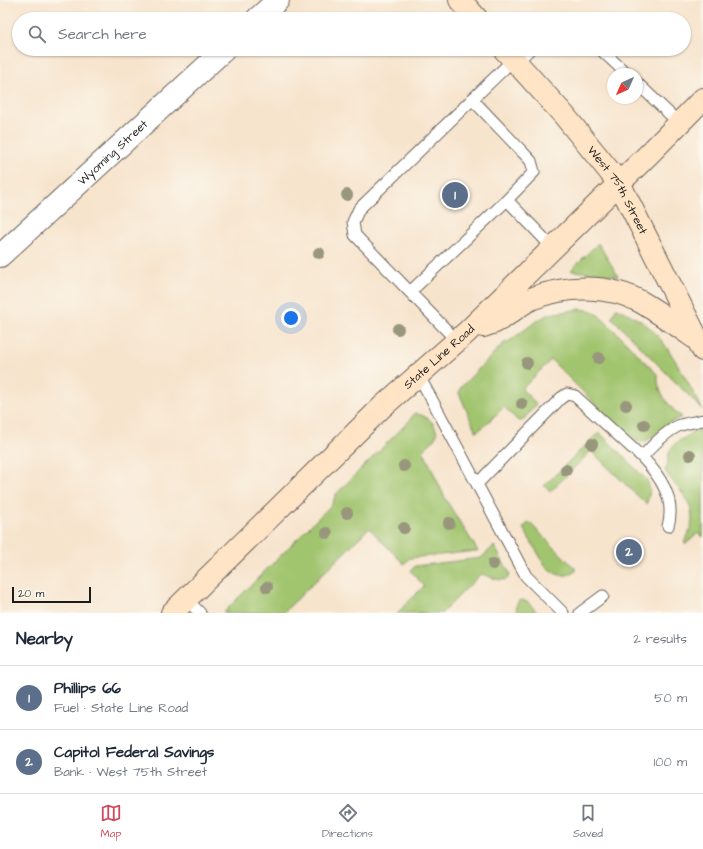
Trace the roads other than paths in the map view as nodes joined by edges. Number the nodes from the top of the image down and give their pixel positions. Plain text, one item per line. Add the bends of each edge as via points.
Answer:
1 (278, 0) edge
2 (460, 0) edge
3 (265, 12) edge
4 (471, 12) edge
5 (217, 56) edge
6 (515, 56) edge
7 (517, 56) edge
8 (608, 56) edge
9 (621, 68) edge
10 (643, 89) edge
11 (472, 99) junction
12 (703, 99) edge
13 (679, 123) junction
14 (619, 183) junction
15 (507, 200) junction
16 (553, 248) junction
17 (0, 256) edge
18 (410, 292) junction
19 (462, 337) junction
20 (700, 344) edge
21 (418, 375) junction
22 (703, 420) edge
23 (642, 457) junction
24 (477, 484) junction
25 (668, 526) dead end
26 (603, 596) dead end
27 (186, 608) edge
28 (563, 613) edge
29 (580, 613) edge

1 - 3 street
2 - 4 main road
5 - 17 street, Wyoming Street
6 - 11 lane
7 - 14 main road, West 75th Street
8 - 9 lane
10 - 13 lane
11 - 15 lane via 532,161 534,172
11 - 18 lane via 359,209 353,222 355,235
12 - 13 main road, State Line Road
13 - 14 main road, State Line Road
14 - 16 main road, State Line Road
14 - 20 main road, West 75th Street
15 - 16 lane
15 - 18 lane
16 - 19 main road, State Line Road
18 - 19 lane
19 - 20 main road via 496,322 546,293 582,288 619,294 640,302
19 - 21 main road, State Line Road
21 - 24 lane
21 - 27 main road, State Line Road via 382,406
22 - 23 lane via 678,426 654,444
23 - 24 lane via 575,396 567,394
23 - 25 lane via 660,479 666,491 670,518
24 - 28 lane via 526,576
26 - 29 lane

